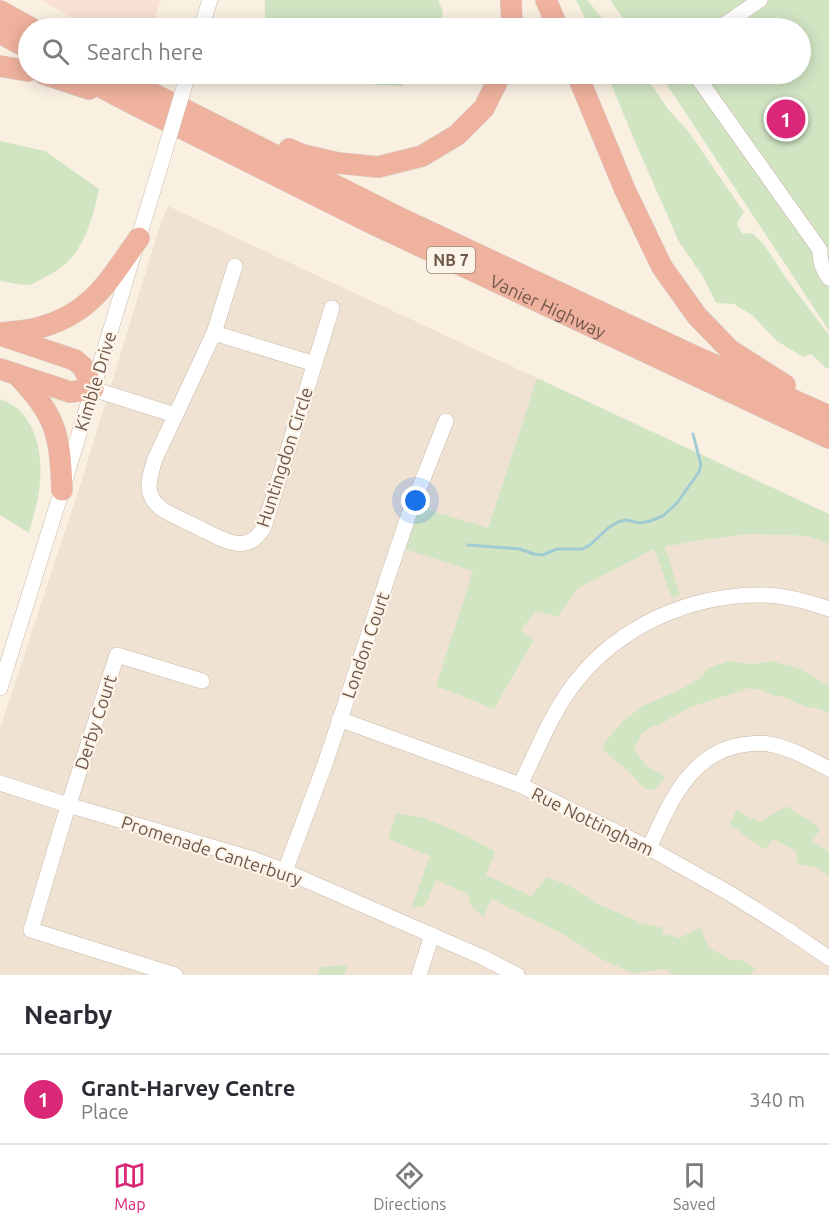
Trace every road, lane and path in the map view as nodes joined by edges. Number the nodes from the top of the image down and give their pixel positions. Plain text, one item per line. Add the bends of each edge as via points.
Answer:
1 (210, 0) edge
2 (511, 0) edge
3 (546, 0) edge
4 (760, 0) edge
5 (0, 11) edge
6 (204, 18) edge
7 (512, 18) edge
8 (554, 18) edge
9 (734, 18) edge
10 (18, 21) edge
11 (0, 33) edge
12 (18, 43) edge
13 (0, 66) edge
14 (18, 69) edge
15 (74, 84) edge
16 (95, 84) edge
17 (136, 84) edge
18 (139, 84) edge
19 (185, 84) edge
20 (496, 84) edge
21 (581, 84) edge
22 (701, 84) edge
23 (135, 105) junction
24 (139, 238) junction
25 (235, 266) dead end
26 (829, 278) edge
27 (332, 308) dead end
28 (214, 333) junction
29 (0, 334) edge
30 (315, 364) junction
31 (8, 371) edge
32 (93, 389) junction
33 (829, 414) edge
34 (175, 415) junction
35 (446, 421) dead end
36 (829, 438) edge
37 (62, 490) junction
38 (829, 609) edge
39 (202, 681) dead end
40 (0, 688) edge
41 (339, 720) junction
42 (829, 769) edge
43 (0, 783) edge
44 (520, 785) junction
45 (68, 805) junction
46 (649, 848) junction
47 (285, 871) junction
48 (432, 935) junction
49 (829, 958) edge
50 (175, 975) edge
51 (419, 975) edge
52 (517, 975) edge

1 - 6 street
2 - 7 highway
3 - 8 highway
4 - 9 street
5 - 10 highway
11 - 12 highway
13 - 14 highway
15 - 23 highway
16 - 23 highway, Vanier Highway / NB 7
17 - 33 highway, Vanier Highway / NB 7 via 398,217 692,355
18 - 20 highway via 303,155 378,167 422,156 457,135 484,108
19 - 24 street, Kimble Drive, bridge
21 - 33 highway via 662,267 697,316 730,350
22 - 26 street via 820,250 820,263
23 - 36 highway, Vanier Highway / NB 7 via 369,222
24 - 29 highway via 104,288 85,306 37,328
24 - 32 street, Kimble Drive
25 - 28 street
27 - 30 street
28 - 30 street, Huntingdon Circle
28 - 34 street, Huntingdon Circle
29 - 32 highway via 75,360 83,367
30 - 34 street, Huntingdon Circle via 264,527 247,542 231,543 156,506 151,497 150,476
31 - 32 highway via 70,392
31 - 37 highway via 33,392 47,411 60,453
32 - 34 street
32 - 37 street, Kimble Drive
35 - 41 street, London Court via 409,514
37 - 40 street, Kimble Drive
38 - 44 street via 784,597 739,596 679,608 652,620 606,650 574,683 559,704
39 - 45 street, Derby Court via 117,655
41 - 44 street, Rue Nottingham
41 - 47 street, London Court
42 - 46 street via 797,752 767,743 714,754 700,763 683,784
43 - 45 street, Promenade Canterbury
44 - 46 street, Rue Nottingham
45 - 47 street, Promenade Canterbury
45 - 50 street via 31,930
46 - 49 street, Rue Nottingham via 739,899
47 - 48 street, Promenade Canterbury
48 - 51 street
48 - 52 street, Promenade Canterbury

